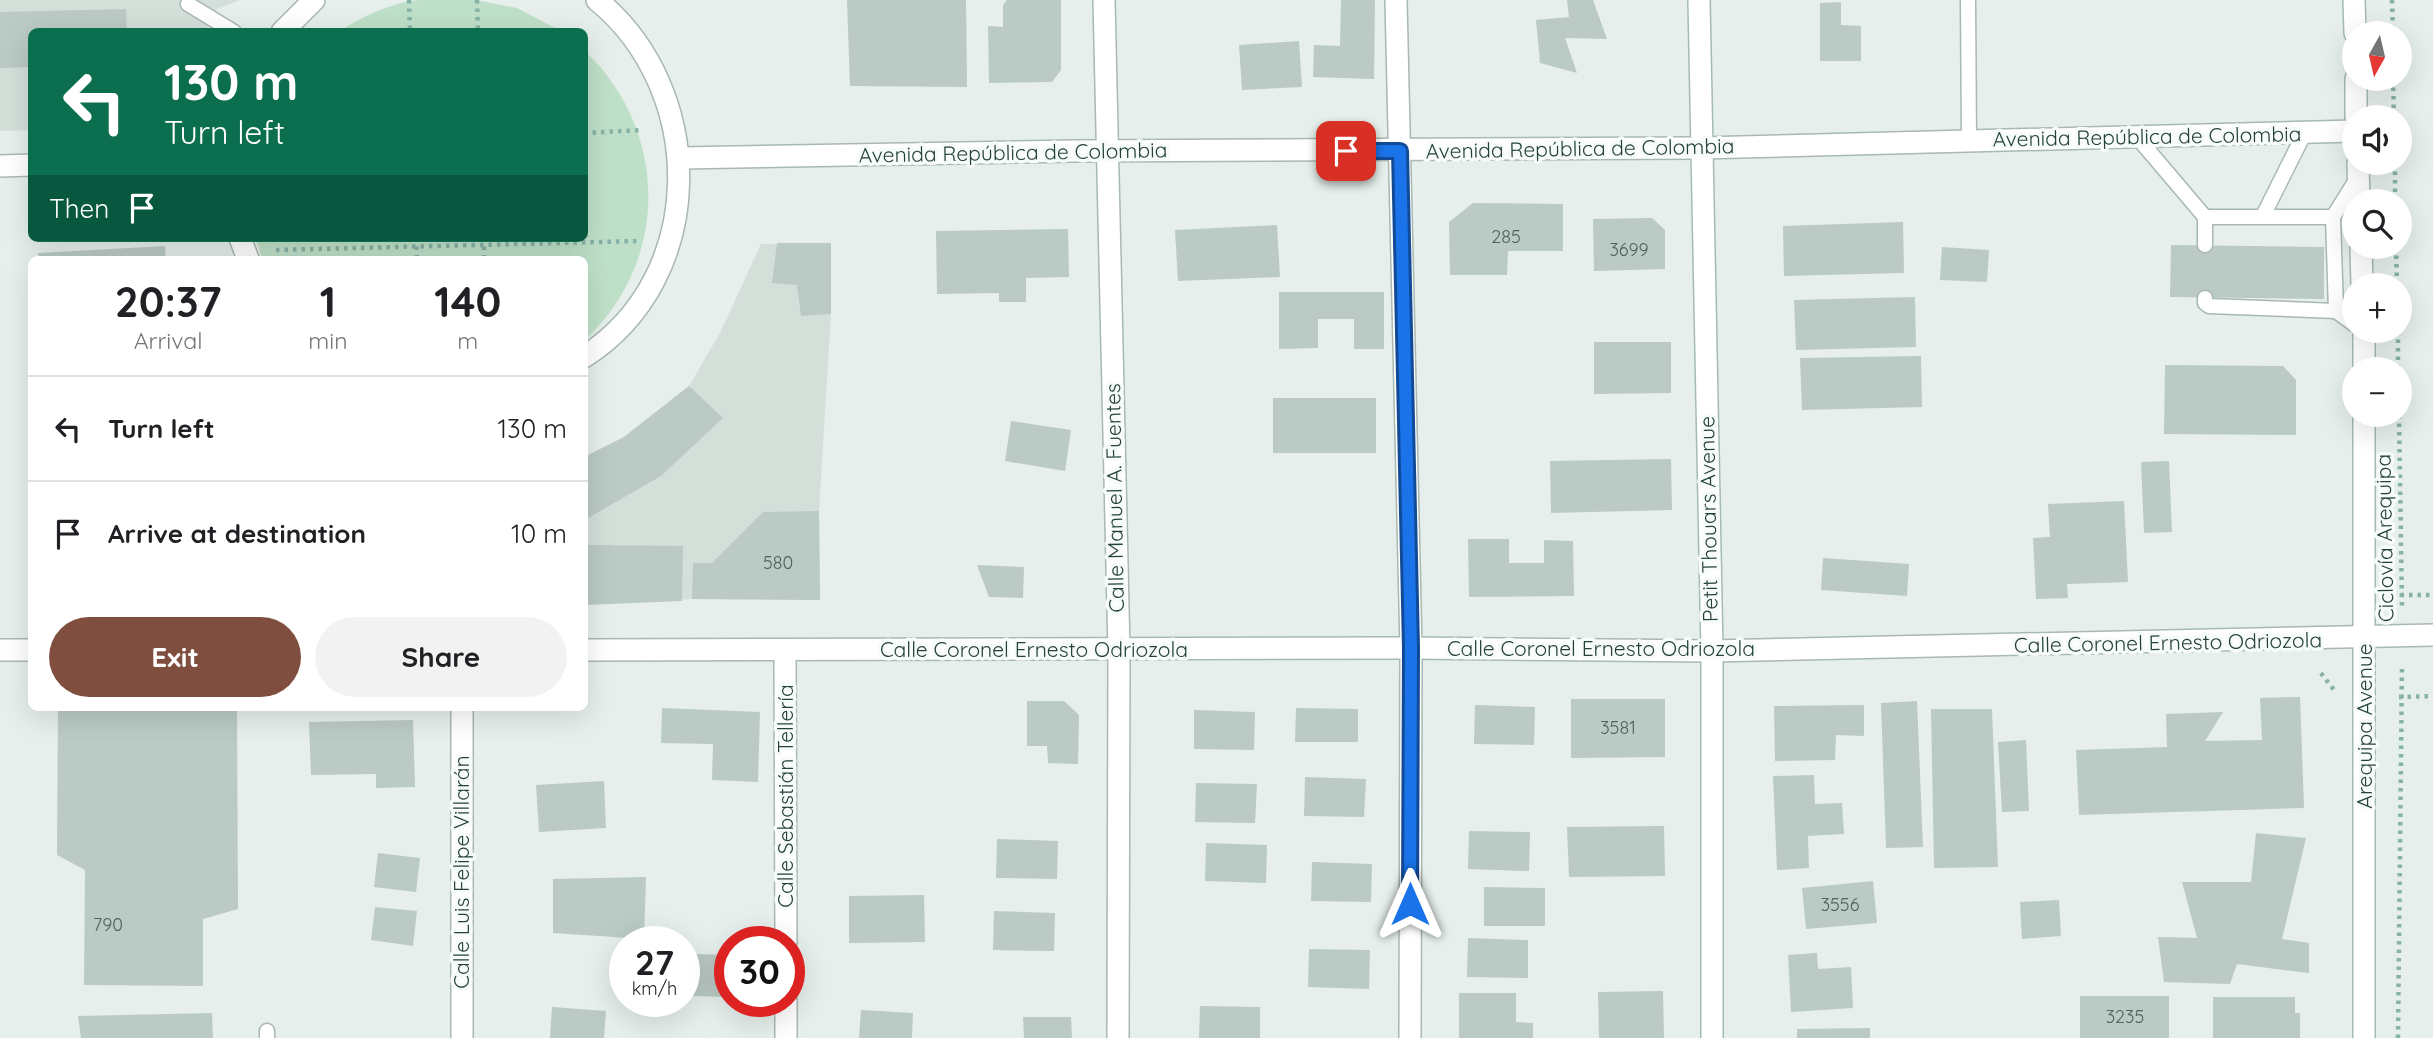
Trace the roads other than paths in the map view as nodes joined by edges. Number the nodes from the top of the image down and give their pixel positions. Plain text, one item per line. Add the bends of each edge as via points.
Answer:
1 (314, 0) edge
2 (597, 0) edge
3 (1104, 0) edge
4 (1396, 0) edge
5 (1699, 0) edge
6 (1968, 0) edge
7 (2354, 0) edge
8 (188, 4) dead end
9 (2355, 21) edge
10 (227, 28) edge
11 (286, 28) edge
12 (2342, 132) edge
13 (2305, 134) junction
14 (2137, 137) junction
15 (1969, 141) junction
16 (1701, 148) junction
17 (1107, 151) junction
18 (1400, 151) junction
19 (680, 158) junction
20 (28, 165) edge
21 (0, 166) edge
22 (2355, 175) edge
23 (2263, 216) junction
24 (2206, 217) junction
25 (2333, 217) junction
26 (2205, 245) dead end
27 (2205, 298) dead end
28 (2336, 311) junction
29 (2342, 315) edge
30 (588, 353) edge
31 (2364, 427) edge
32 (2433, 635) edge
33 (2366, 637) junction
34 (1411, 648) junction
35 (0, 650) edge
36 (28, 650) edge
37 (588, 650) edge
38 (785, 650) junction
39 (1119, 651) junction
40 (1712, 651) junction
41 (462, 711) edge
42 (786, 926) edge
43 (786, 1017) edge
44 (462, 1038) edge
45 (786, 1038) edge
46 (1118, 1038) edge
47 (1410, 1038) edge
48 (1712, 1038) edge
49 (2364, 1038) edge

1 - 11 street
2 - 19 street via 649,59 665,93
3 - 17 street, Calle Manuel A. Fuentes
4 - 18 street
5 - 16 street, Petit Thouars Avenue
6 - 15 lane
7 - 9 street
8 - 10 lane
12 - 13 street, Avenida República de Colombia
13 - 14 street, Avenida República de Colombia
13 - 23 lane
14 - 15 street, Avenida República de Colombia
14 - 24 lane
15 - 16 street, Avenida República de Colombia
16 - 18 street, Avenida República de Colombia
16 - 40 street, Petit Thouars Avenue
17 - 18 street, Avenida República de Colombia
17 - 19 street, Avenida República de Colombia
17 - 39 street, Calle Manuel A. Fuentes
18 - 34 street
19 - 30 street via 679,200 660,267 630,316
20 - 21 street
22 - 25 lane
23 - 24 lane
23 - 25 lane
24 - 26 lane
25 - 28 lane
27 - 28 lane via 2209,306
28 - 29 lane
31 - 33 street, Arequipa Avenue
32 - 33 street, Calle Coronel Ernesto Odriozola
33 - 40 street, Calle Coronel Ernesto Odriozola
33 - 49 street, Arequipa Avenue
34 - 39 street, Calle Coronel Ernesto Odriozola
34 - 40 street, Calle Coronel Ernesto Odriozola
34 - 47 street
35 - 36 street
37 - 38 street, Calle Coronel Ernesto Odriozola
38 - 39 street, Calle Coronel Ernesto Odriozola
38 - 42 street, Calle Sebastián Tellería
39 - 46 street, Calle Manuel A. Fuentes
40 - 48 street, Petit Thouars Avenue
41 - 44 street, Calle Luis Felipe Villarán
43 - 45 street

